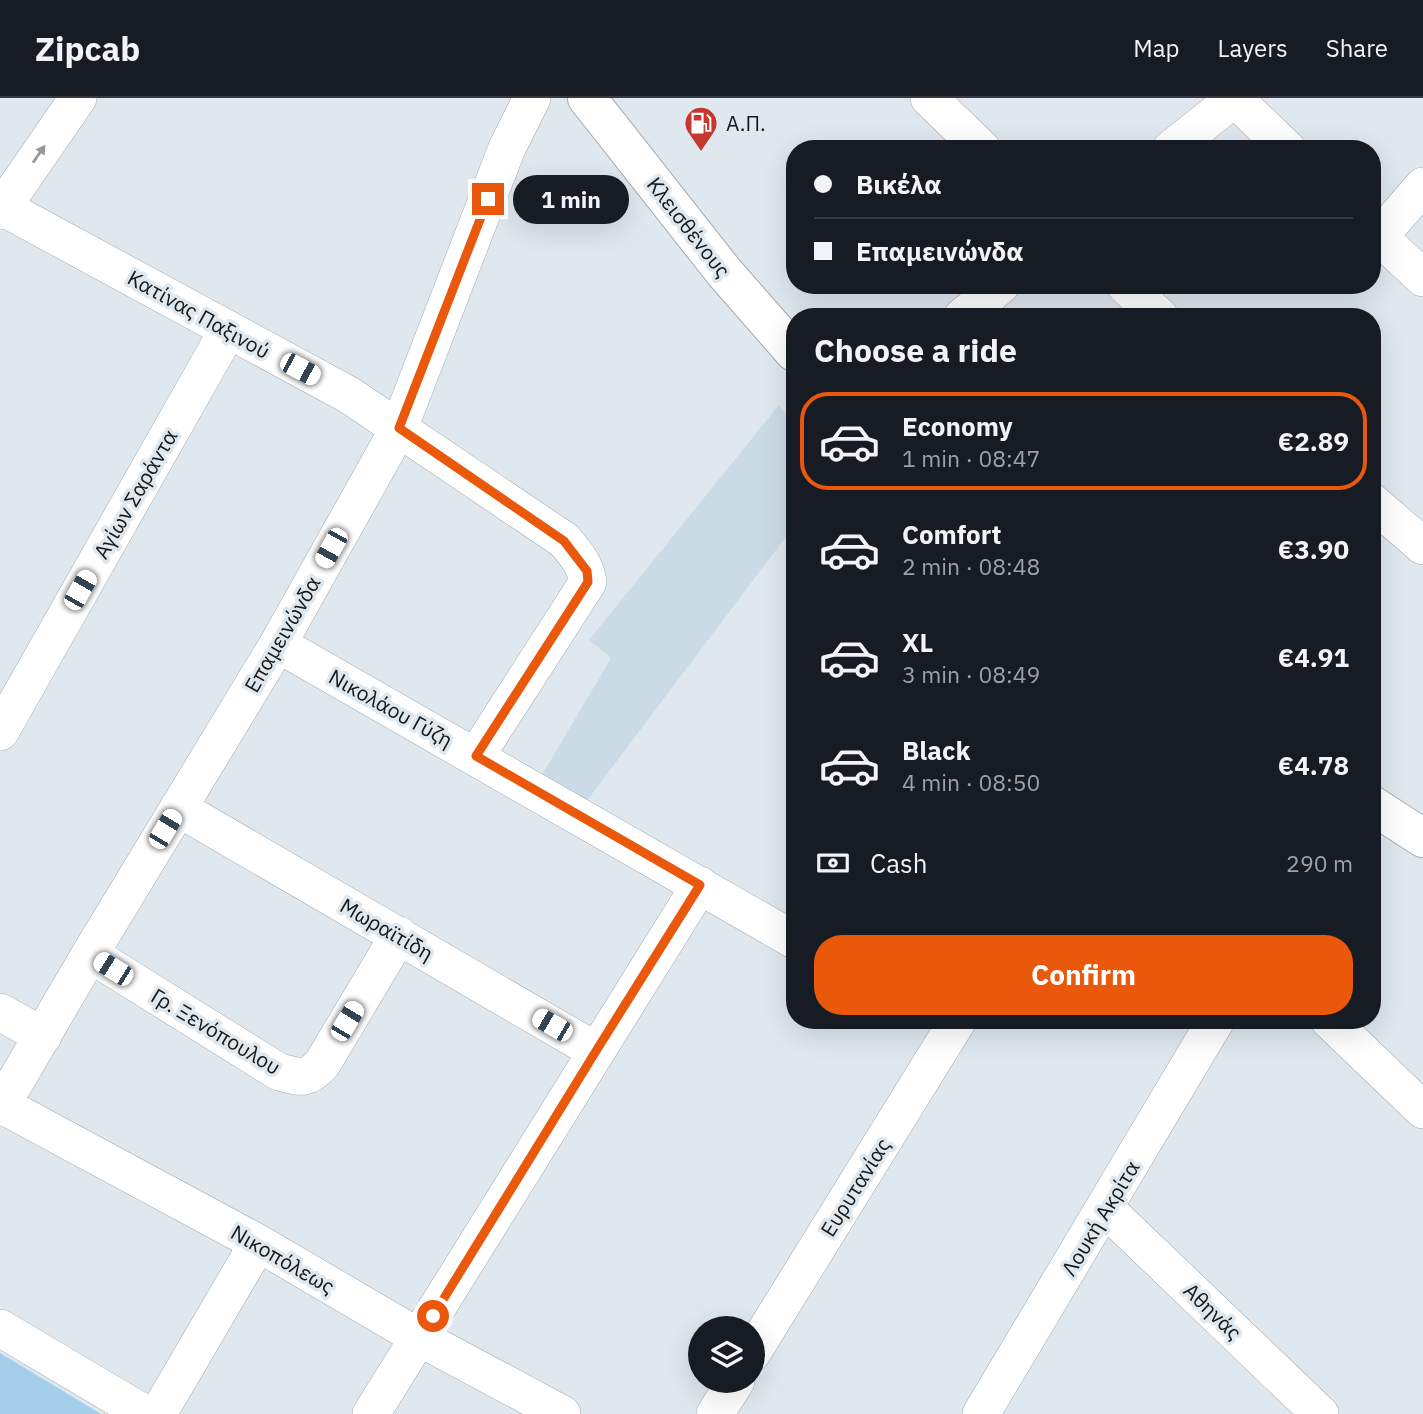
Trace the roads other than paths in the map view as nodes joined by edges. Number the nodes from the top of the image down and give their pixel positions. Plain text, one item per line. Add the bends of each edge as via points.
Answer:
1 (78, 98) edge
2 (531, 98) edge
3 (587, 98) edge
4 (929, 98) edge
5 (1235, 98) edge
6 (973, 140) edge
7 (1182, 140) edge
8 (1278, 140) edge
9 (1423, 186) edge
10 (1, 209) edge
11 (1381, 229) edge
12 (1381, 239) edge
13 (1423, 278) edge
14 (990, 294) edge
15 (1135, 294) edge
16 (973, 308) edge
17 (1150, 308) edge
18 (228, 330) junction
19 (786, 343) edge
20 (399, 428) junction
21 (1381, 510) edge
22 (1423, 546) edge
23 (278, 644) junction
24 (0, 732) edge
25 (476, 756) junction
26 (178, 808) junction
27 (1381, 809) edge
28 (1420, 828) edge
29 (700, 885) junction
30 (399, 935) junction
31 (786, 935) edge
32 (90, 954) junction
33 (0, 1012) edge
34 (945, 1029) edge
35 (1211, 1029) edge
36 (1338, 1029) edge
37 (43, 1036) junction
38 (596, 1051) junction
39 (1, 1106) edge
40 (1423, 1110) edge
41 (1105, 1209) junction
42 (258, 1243) junction
43 (0, 1328) edge
44 (765, 1331) edge
45 (420, 1338) junction
46 (728, 1393) edge
47 (145, 1414) edge
48 (158, 1414) edge
49 (371, 1414) edge
50 (562, 1414) edge
51 (715, 1414) edge
52 (981, 1414) edge
53 (1320, 1414) edge

10 -> 1 street
2 - 20 street, Επαμεινώνδα
3 - 19 main road, Κλεισθένους
4 - 6 street
5 - 7 street
5 - 8 street
9 - 11 street
10 - 18 street, Κατίνας Παξινού
12 - 13 street
14 - 16 street
15 - 17 street
18 - 20 street, Κατίνας Παξινού via 349,395
18 - 24 street, Αγίων Σαράντα
20 - 23 street, Επαμεινώνδα
20 - 25 street, Κατίνας Παξινού via 564,541 587,571 588,582
21 - 22 street
23 - 25 street, Νικολάου Γύζη
23 - 26 street, Επαμεινώνδα
25 - 29 street, Νικολάου Γύζη
26 - 30 street, Μωραϊτίδη
26 - 32 street, Επαμεινώνδα
27 - 28 main road
29 - 31 street, Νικολάου Γύζη
29 - 38 street
30 - 32 street, Γρ. Ξενόπουλου via 322,1064 302,1077 279,1072
30 - 38 street, Μωραϊτίδη
32 - 37 street, Επαμεινώνδα
33 - 37 street
34 - 44 street, Ευρυτανίας
35 - 41 street, Λουκή Ακρίτα
36 - 40 street
37 - 39 street, Επαμεινώνδα
38 - 45 street
39 - 42 street, Νικοπόλεως
41 - 52 street, Λουκή Ακρίτα
41 - 53 street, Αθηνάς
42 - 45 street, Νικοπόλεως
42 - 48 street
43 - 47 street
45 - 49 street
45 - 50 street, Νικοπόλεως
46 - 51 street

